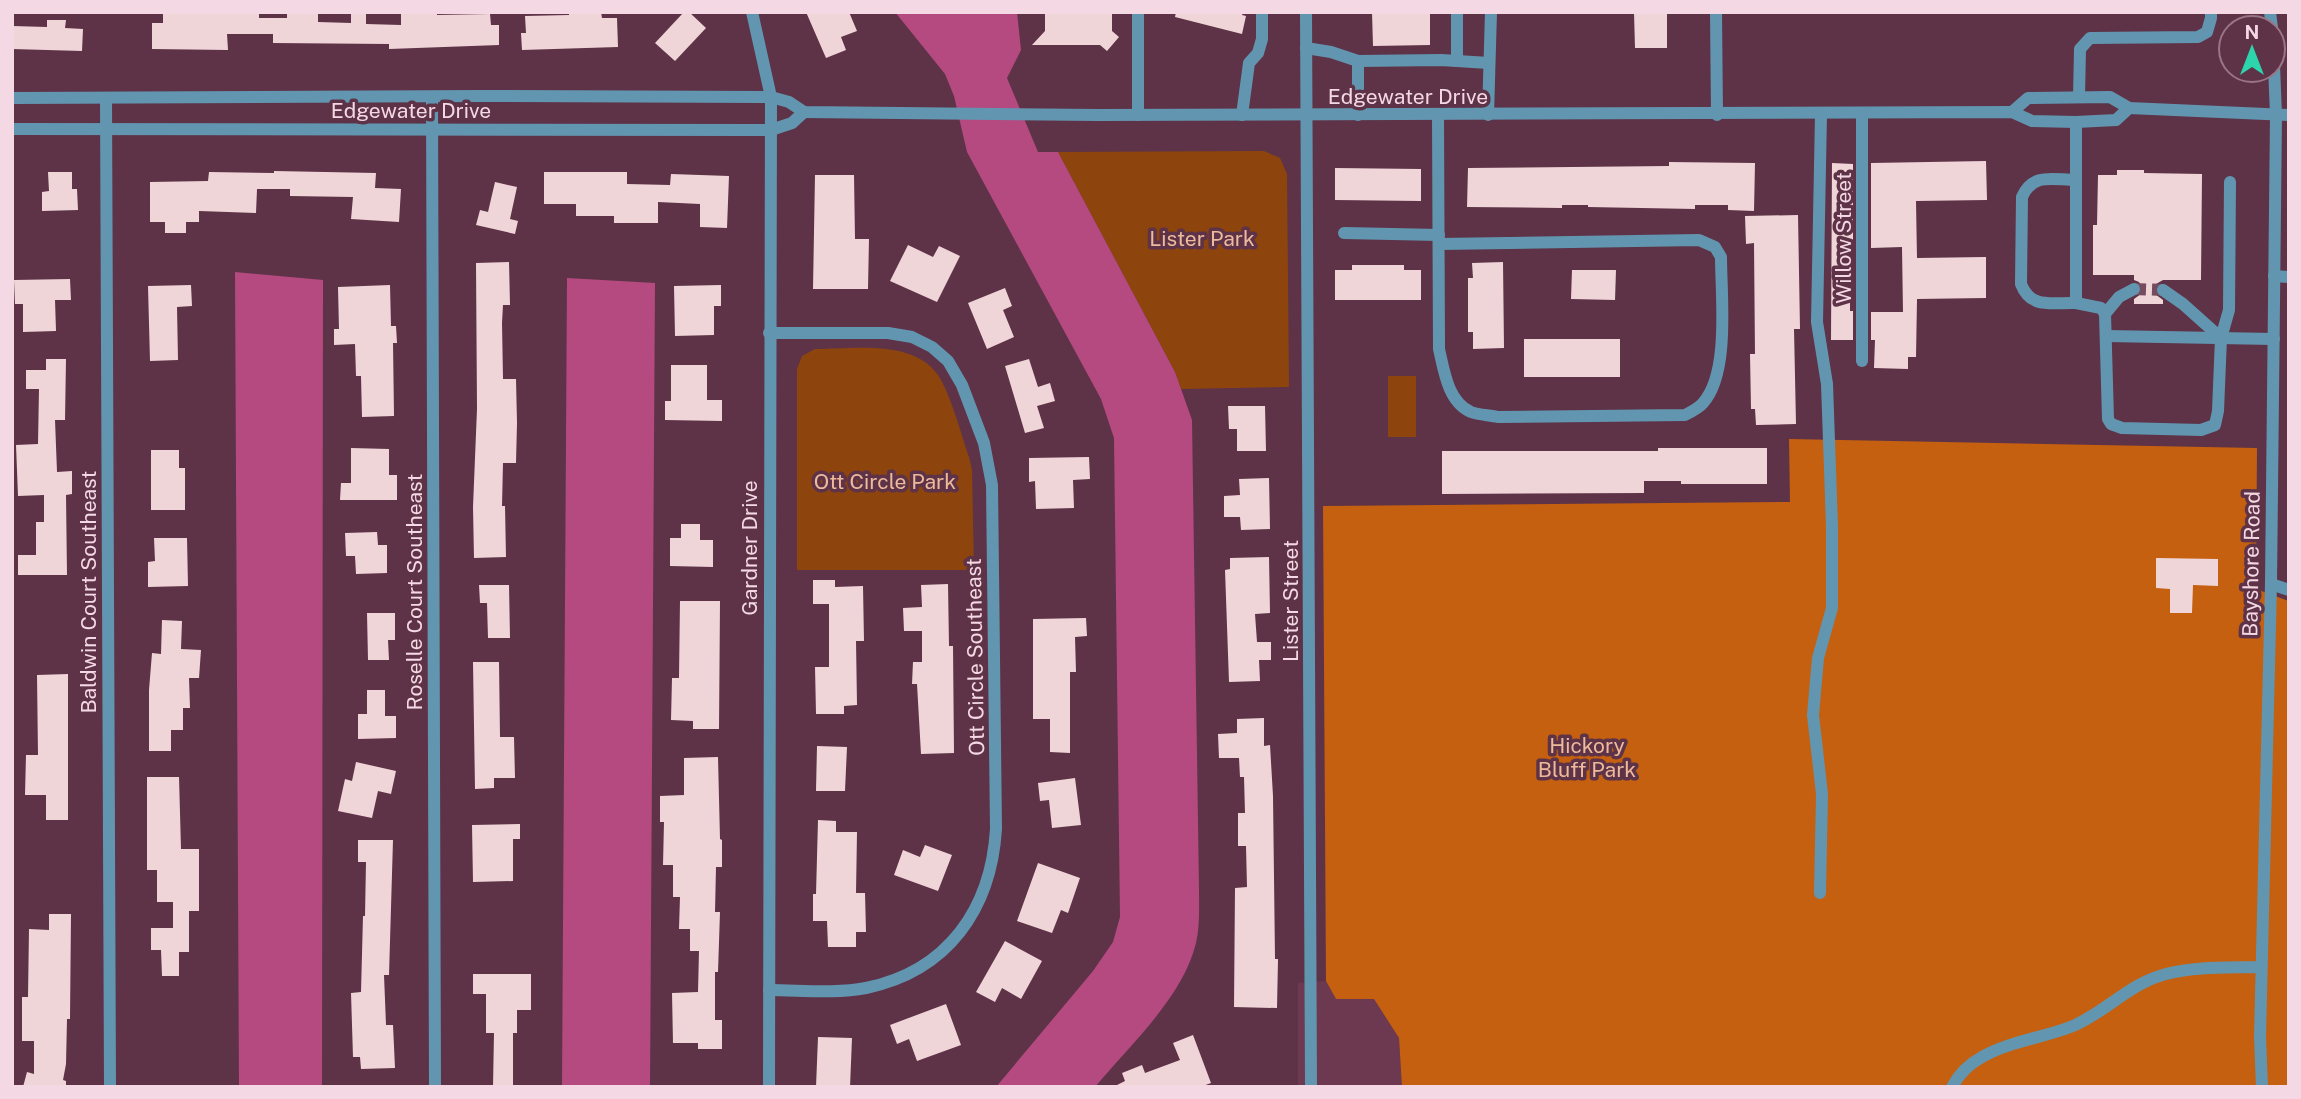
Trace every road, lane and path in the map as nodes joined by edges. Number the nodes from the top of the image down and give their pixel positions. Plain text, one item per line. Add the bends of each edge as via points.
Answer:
1 (752, 12) edge
2 (1138, 12) edge
3 (1262, 12) edge
4 (1306, 12) edge
5 (1457, 12) edge
6 (1491, 12) edge
7 (1716, 12) edge
8 (2211, 12) edge
9 (1306, 48) junction
10 (1358, 61) junction
11 (1457, 61) junction
12 (1489, 63) junction
13 (2279, 84) edge
14 (771, 97) junction
15 (2079, 97) junction
16 (12, 98) edge
17 (106, 98) junction
18 (432, 98) junction
19 (2129, 108) junction
20 (804, 112) junction
21 (2012, 112) junction
22 (1821, 114) junction
23 (1862, 114) junction
24 (1139, 115) junction
25 (1242, 115) junction
26 (1306, 115) junction
27 (1358, 115) junction
28 (1438, 115) junction
29 (1488, 115) junction
30 (1717, 115) junction
31 (2283, 115) edge
32 (2076, 122) junction
33 (12, 129) edge
34 (106, 129) junction
35 (432, 130) junction
36 (771, 130) junction
37 (2076, 180) junction
38 (2230, 182) dead end
39 (2275, 219) junction
40 (2289, 219) edge
41 (1344, 233) dead end
42 (1439, 239) junction
43 (2274, 276) junction
44 (2289, 277) edge
45 (2134, 289) tunnel mouth
46 (2163, 290) tunnel mouth
47 (2076, 303) junction
48 (2105, 314) junction
49 (769, 333) junction
50 (2106, 335) junction
51 (2221, 338) junction
52 (2274, 339) junction
53 (1862, 361) dead end
54 (2271, 584) junction
55 (2289, 590) edge
56 (1820, 892) dead end
57 (2261, 967) junction
58 (769, 990) junction
59 (110, 1087) edge
60 (435, 1087) edge
61 (769, 1087) edge
62 (1311, 1087) edge
63 (1952, 1087) edge
64 (2262, 1087) edge

1 - 14 street, Gardner Drive
2 - 24 street
3 - 25 street via 1262,39 1249,63
4 - 9 street, Lister Street
5 - 11 street
6 - 12 street
7 - 30 street
8 - 15 street via 2207,32 2198,37 2091,38 2080,49
9 - 10 street
9 - 26 street, Lister Street
10 - 11 street
10 - 27 street
11 - 12 street
12 - 29 street
13 - 31 street, Bayshore Road
14 - 18 street, Edgewater Drive
14 - 20 street, Edgewater Drive
14 - 36 street, Gardner Drive
15 - 19 street, Edgewater Drive via 2110,97
15 - 21 street, Edgewater Drive via 2028,98
16 - 17 street, Edgewater Drive
17 - 18 street, Edgewater Drive
17 - 34 street, Baldwin Court Southeast
18 - 35 street, Roselle Court Southeast
19 - 31 street, Edgewater Drive
19 - 32 street, Edgewater Drive via 2116,120
20 - 24 street, Edgewater Drive
20 - 36 street, Edgewater Drive via 792,123
21 - 23 street, Edgewater Drive
21 - 32 street, Edgewater Drive via 2032,121
22 - 23 street, Edgewater Drive
22 - 30 street, Edgewater Drive
22 - 56 street via 1817,322 1827,384 1832,608 1818,658 1813,715 1822,794
23 - 53 street, Willow Street
24 - 25 street, Edgewater Drive
25 - 26 street, Edgewater Drive
26 - 27 street, Edgewater Drive
26 - 62 street, Lister Street
27 - 28 street, Edgewater Drive
28 - 29 street, Edgewater Drive
28 - 42 street
29 - 30 street, Edgewater Drive
31 - 39 street, Bayshore Road
32 - 37 street
33 - 34 street, Edgewater Drive
34 - 35 street, Edgewater Drive
34 - 59 street, Baldwin Court Southeast
35 - 36 street, Edgewater Drive
35 - 60 street, Roselle Court Southeast
36 - 49 street, Gardner Drive
37 - 47 street
37 - 47 street via 2034,180 2027,185 2022,197 2021,284 2025,296 2032,300
38 - 51 street via 2229,310
39 - 40 street
39 - 43 street, Bayshore Road
41 - 42 street
42 - 42 street via 1439,349 1457,403 1472,412 1498,417 1685,415 1703,404 1715,384 1721,358 1721,257 1715,247 1699,240
43 - 44 street
43 - 52 street, Bayshore Road
45 - 48 street via 2119,297
46 - 51 street
47 - 48 street
48 - 50 street
49 - 58 street, Gardner Drive
49 - 58 street, Ott Circle Southeast via 912,337 932,346 948,361 962,385 984,443 992,485 996,830 989,879 980,902 951,942 932,959 888,982 864,988
50 - 51 street
50 - 51 street via 2108,419 2122,428 2148,429 2201,430 2214,425
51 - 52 street
52 - 54 street, Bayshore Road
54 - 55 street
54 - 57 street, Bayshore Road
57 - 63 street via 2202,968 2151,979 2074,1025 1984,1055 1958,1076
57 - 64 street, Bayshore Road
58 - 61 street, Gardner Drive

